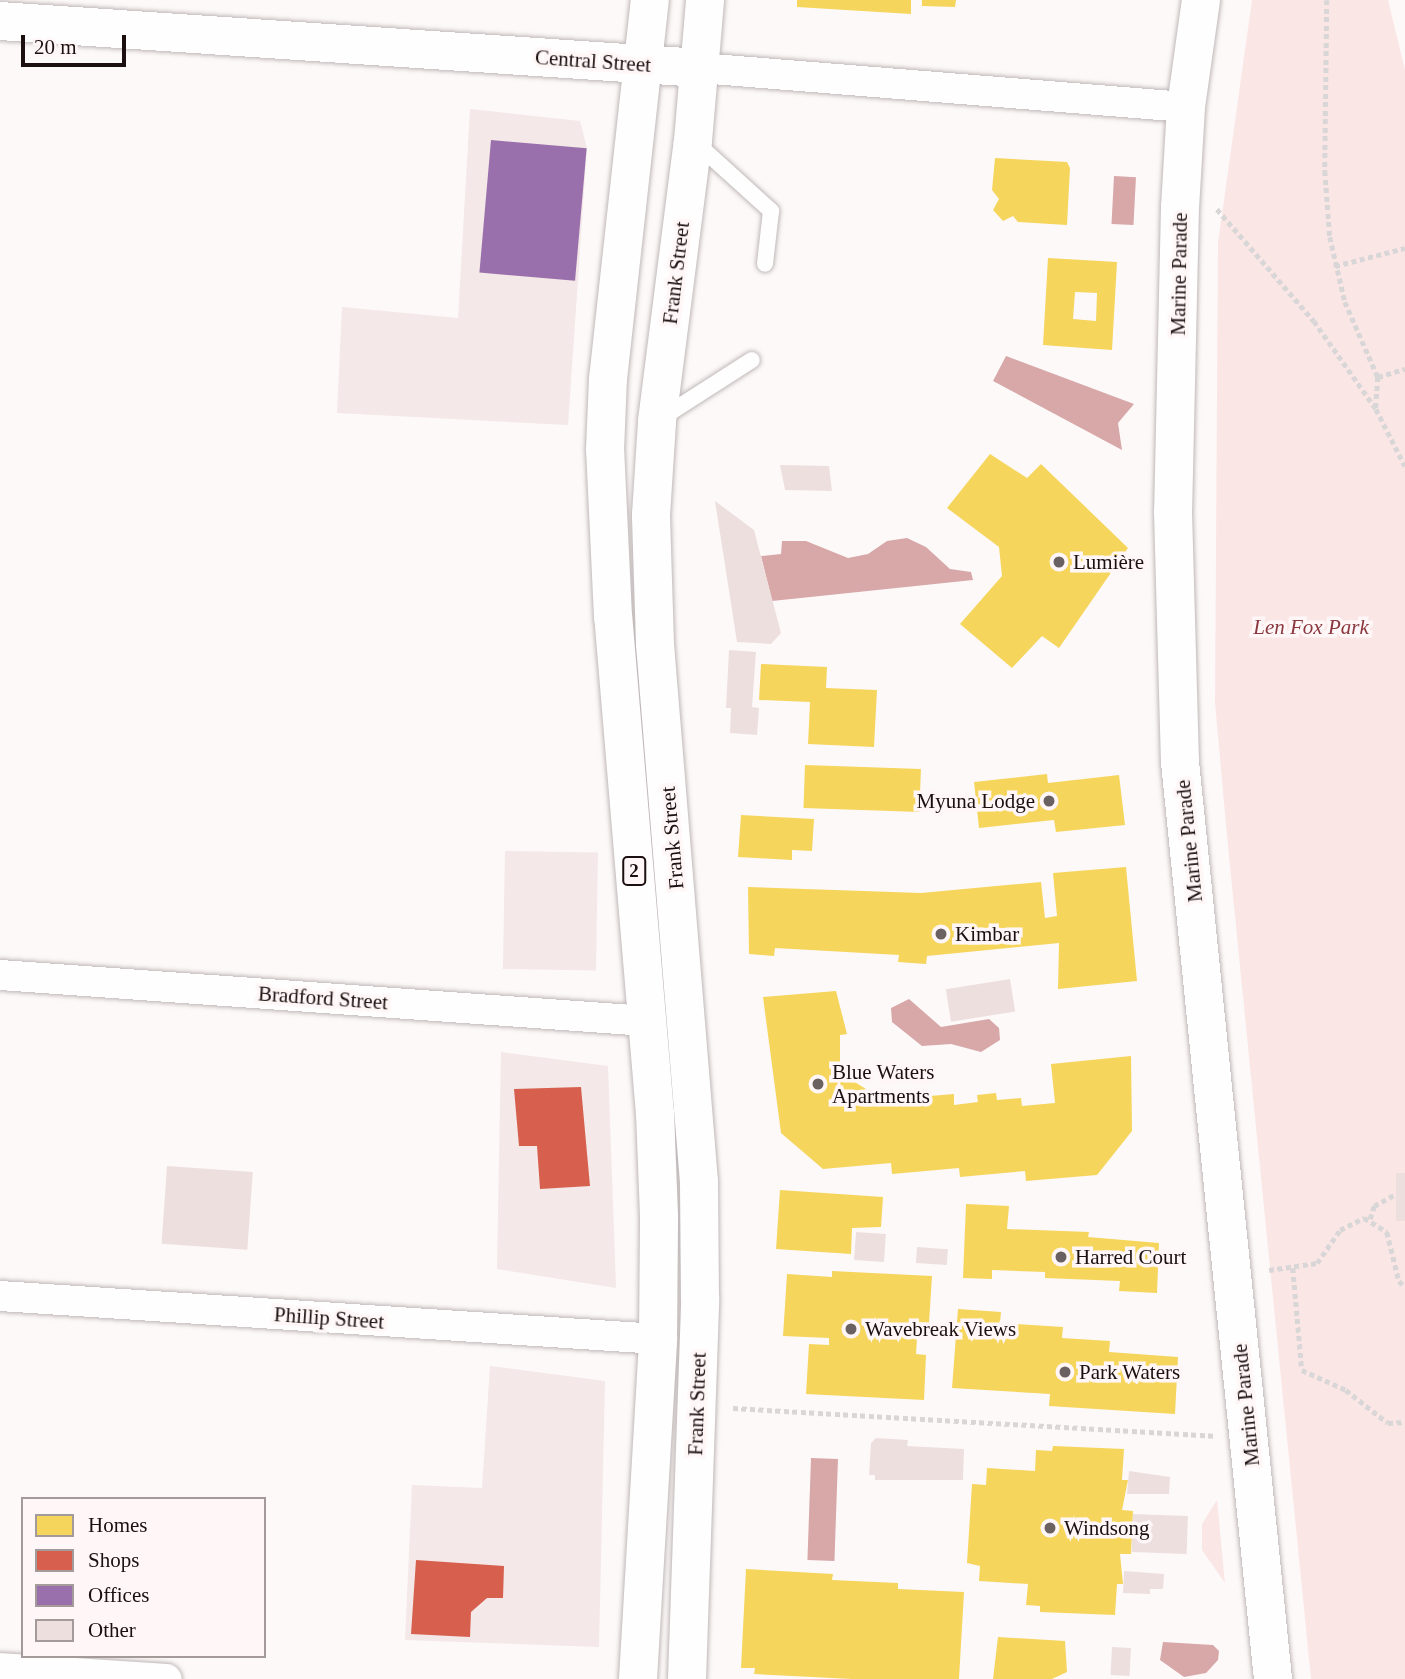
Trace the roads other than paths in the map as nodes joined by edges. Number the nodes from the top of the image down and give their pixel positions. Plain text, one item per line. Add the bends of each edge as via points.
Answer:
1 (650, 0) edge
2 (705, 0) edge
3 (1201, 0) edge
4 (0, 21) edge
5 (642, 64) junction
6 (700, 68) junction
7 (1186, 107) junction
8 (693, 141) junction
9 (765, 264) dead end
10 (752, 360) dead end
11 (657, 421) junction
12 (0, 975) edge
13 (647, 1021) junction
14 (0, 1296) edge
15 (658, 1339) junction
16 (0, 1668) edge
17 (167, 1679) edge
18 (638, 1679) edge
19 (687, 1679) edge
20 (1273, 1679) edge

1 - 5 main road, Frank Street / 2
2 - 6 main road, Frank Street / 2
3 - 7 main road, Marine Parade
4 - 5 main road, Central Street
5 - 6 main road, Central Street
5 - 13 main road, Frank Street / 2 via 608,379 605,450 613,617
6 - 7 street, Central Street
6 - 8 main road, Frank Street / 2
7 - 20 main road, Marine Parade via 1173,512 1180,762
8 - 9 lane via 771,211
8 - 11 main road, Frank Street / 2
10 - 11 lane
11 - 19 main road, Frank Street / 2 via 652,578 698,1170 697,1405
12 - 13 street, Bradford Street
13 - 15 main road, Frank Street / 2 via 659,1216
14 - 15 street, Phillip Street
15 - 18 main road, Frank Street / 2
16 - 17 street

